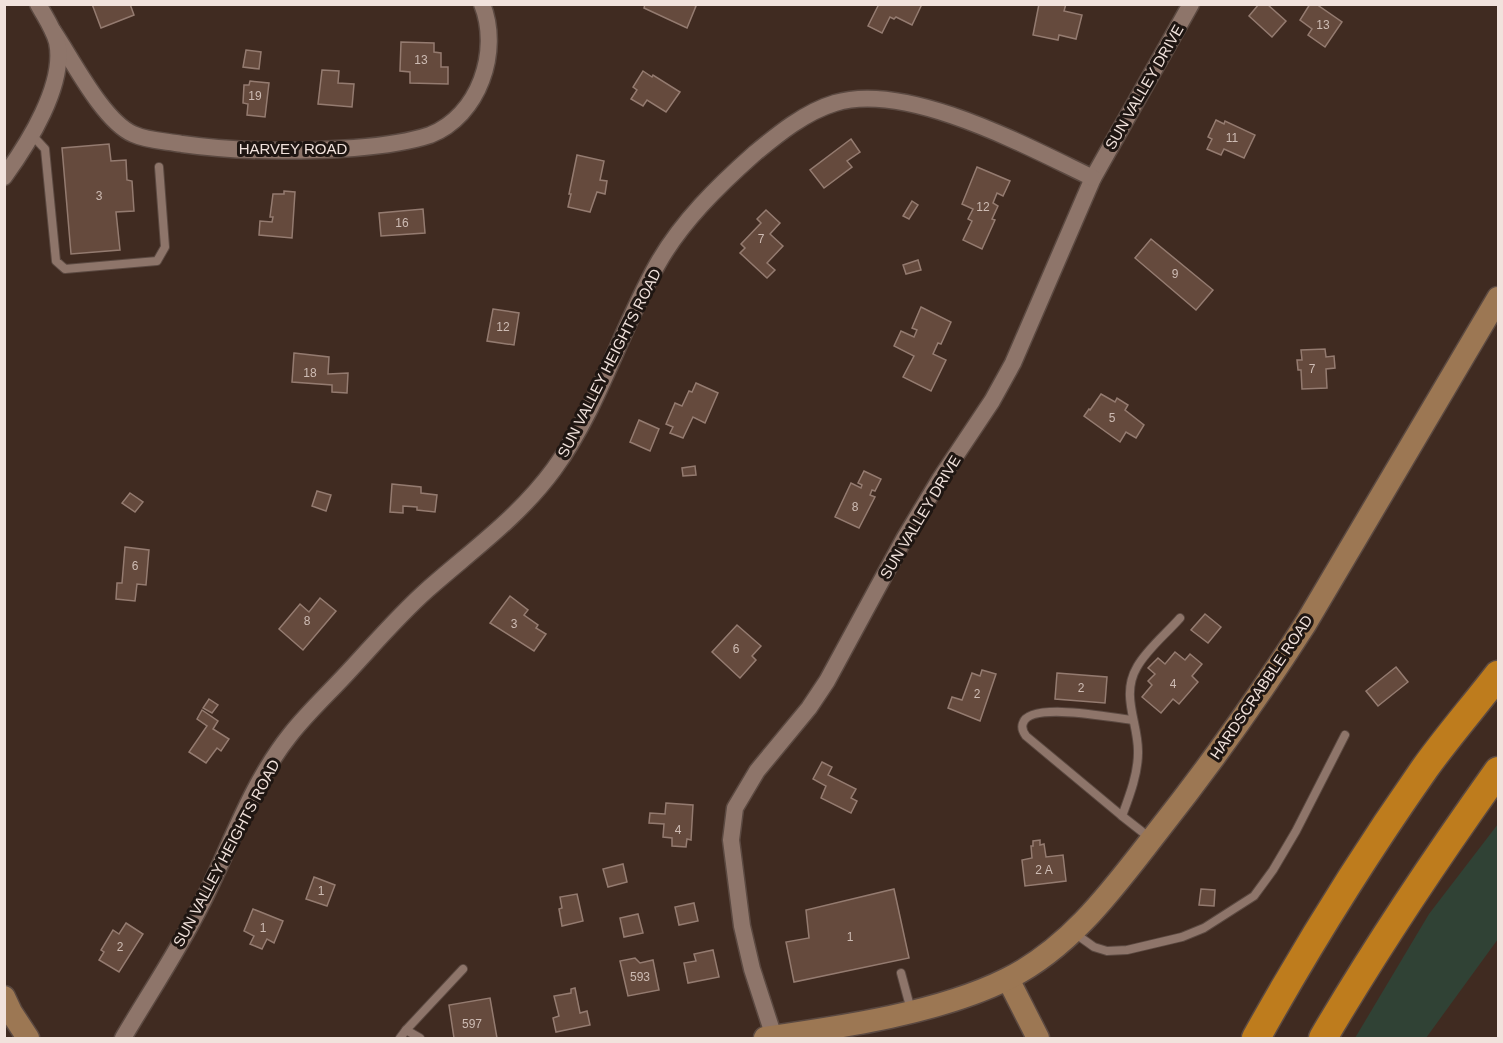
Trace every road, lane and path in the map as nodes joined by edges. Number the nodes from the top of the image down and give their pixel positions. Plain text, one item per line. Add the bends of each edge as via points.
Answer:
1 (482, 4) edge
2 (1191, 4) edge
3 (38, 7) edge
4 (53, 31) junction
5 (32, 135) junction
6 (159, 167) dead end
7 (4, 177) edge
8 (1093, 178) junction
9 (1498, 298) edge
10 (1180, 618) dead end
11 (1498, 675) edge
12 (1133, 720) junction
13 (1345, 735) dead end
14 (1498, 771) edge
15 (1122, 816) junction
16 (1152, 839) junction
17 (1073, 931) junction
18 (463, 969) dead end
19 (901, 973) dead end
20 (1008, 979) junction
21 (4, 996) edge
22 (911, 1011) junction
23 (406, 1030) junction
24 (28, 1038) edge
25 (123, 1038) edge
26 (400, 1038) edge
27 (420, 1038) edge
28 (770, 1038) edge
29 (1038, 1038) edge
30 (1256, 1038) edge
31 (1323, 1038) edge

1 - 4 street, HARVEY ROAD via 489,39 485,69 478,90 449,124 410,140 331,150 241,149 132,134 103,108
2 - 8 street, SUN VALLEY DRIVE
3 - 4 street, HARVEY ROAD
4 - 5 street via 56,70
5 - 6 lane via 45,149 56,261 65,269 157,261 165,247
5 - 7 street
8 - 25 street, SUN VALLEY HEIGHTS ROAD via 964,119 890,101 862,100 838,102 815,111 734,171 679,232 658,264 580,426 536,493 394,622 289,736 254,792 200,907
8 - 28 street, SUN VALLEY DRIVE via 1013,363 992,401 904,539 827,681 757,771 735,808 731,840 742,926
9 - 16 main road, HARDSCRABBLE ROAD via 1288,652
10 - 12 lane via 1137,668 1129,687
11 - 30 highway via 1427,766 1352,875
12 - 15 lane via 1138,756
12 - 15 lane via 1051,711 1032,714 1023,723 1026,736
13 - 17 lane via 1296,831 1254,896 1182,938 1126,950 1094,947
14 - 31 highway via 1367,964
15 - 16 lane
16 - 17 main road, HARDSCRABBLE ROAD
17 - 20 main road, HARDSCRABBLE ROAD via 1035,963
18 - 23 lane
19 - 22 lane
20 - 22 main road, HARDSCRABBLE ROAD via 976,993
20 - 29 main road
21 - 24 main road
22 - 28 main road, HARDSCRABBLE ROAD
23 - 26 lane
23 - 27 lane

